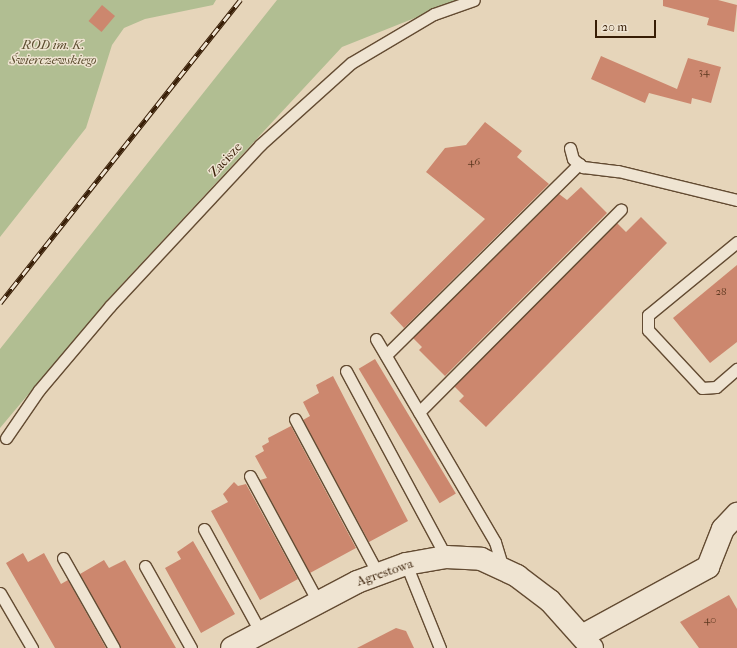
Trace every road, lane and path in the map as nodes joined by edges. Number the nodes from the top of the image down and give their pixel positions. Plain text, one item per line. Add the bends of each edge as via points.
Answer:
1 (474, 0) edge
2 (570, 148) dead end
3 (579, 164) junction
4 (737, 200) edge
5 (621, 209) dead end
6 (737, 242) edge
7 (376, 339) dead end
8 (386, 355) junction
9 (737, 370) edge
10 (346, 371) dead end
11 (419, 412) junction
12 (295, 419) dead end
13 (6, 438) dead end
14 (250, 476) dead end
15 (737, 514) edge
16 (204, 529) dead end
17 (63, 558) dead end
18 (446, 558) junction
19 (406, 564) junction
20 (146, 566) dead end
21 (503, 570) junction
22 (378, 574) junction
23 (0, 594) edge
24 (318, 602) junction
25 (261, 633) junction
26 (587, 642) edge
27 (32, 648) edge
28 (114, 648) edge
29 (191, 648) edge
30 (232, 648) edge
31 (440, 648) edge

1 - 13 lane, Zacisze via 434,14 351,63 255,150 110,306 39,390
2 - 3 lane via 573,159
3 - 4 lane via 582,167 618,171
3 - 8 lane
5 - 11 lane
6 - 9 lane via 648,315 648,330 702,388 716,387
7 - 8 lane
8 - 11 lane
10 - 18 lane
11 - 21 lane via 494,542
12 - 22 lane
14 - 24 lane
15 - 26 street via 723,528 708,567
16 - 25 lane
17 - 28 lane
18 - 19 street, Agrestowa
18 - 21 street, Agrestowa via 481,559
19 - 22 street, Agrestowa
19 - 31 lane
20 - 29 lane
21 - 26 street, Agrestowa via 517,576 550,601
22 - 24 street, Agrestowa
23 - 27 lane
24 - 25 street, Agrestowa
25 - 30 street, Agrestowa

